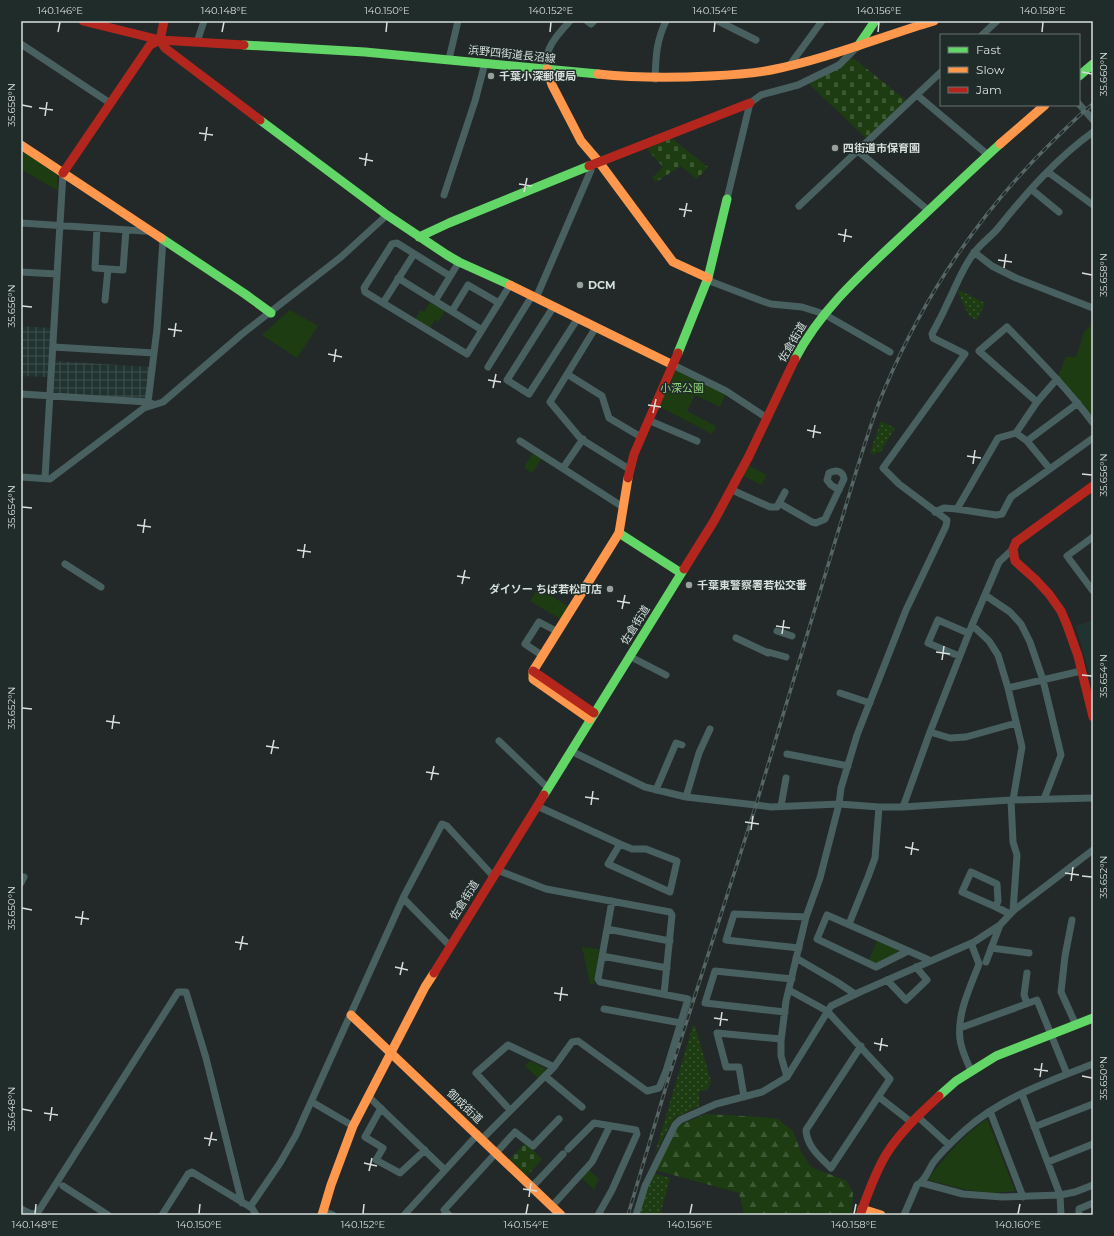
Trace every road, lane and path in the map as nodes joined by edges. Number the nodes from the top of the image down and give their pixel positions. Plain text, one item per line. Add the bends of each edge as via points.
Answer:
1 (83, 21) edge
2 (164, 21) edge
3 (204, 21) edge
4 (458, 21) edge
5 (570, 21) edge
6 (587, 21) edge
7 (594, 21) edge
8 (666, 21) edge
9 (718, 21) edge
10 (822, 21) edge
11 (875, 21) edge
12 (934, 21) edge
13 (997, 21) edge
14 (983, 34) edge
15 (160, 40) junction
16 (756, 40) dead end
17 (197, 42) junction
18 (21, 44) edge
19 (858, 46) junction
20 (449, 59) junction
21 (485, 63) junction
22 (1093, 64) edge
23 (789, 66) junction
24 (547, 69) junction
25 (940, 73) edge
26 (1080, 75) edge
27 (655, 79) junction
28 (917, 95) junction
29 (750, 102) junction
30 (110, 103) junction
31 (1080, 105) edge
32 (1044, 106) edge
33 (1093, 120) edge
34 (1093, 132) edge
35 (21, 145) edge
36 (858, 151) junction
37 (988, 155) junction
38 (599, 162) junction
39 (589, 166) junction
40 (1048, 172) junction
41 (63, 173) junction
42 (1031, 189) junction
43 (444, 195) dead end
44 (727, 199) joint
45 (1093, 205) edge
46 (798, 206) dead end
47 (928, 211) junction
48 (1059, 212) dead end
49 (387, 215) junction
50 (21, 223) edge
51 (60, 226) junction
52 (97, 228) junction
53 (126, 230) junction
54 (150, 230) junction
55 (419, 237) junction
56 (163, 239) junction
57 (974, 252) junction
58 (414, 254) junction
59 (458, 262) junction
60 (108, 269) junction
61 (21, 272) edge
62 (58, 274) junction
63 (450, 276) junction
64 (398, 278) junction
65 (707, 279) junction
66 (510, 285) junction
67 (534, 297) junction
68 (105, 300) dead end
69 (435, 301) junction
70 (383, 303) junction
71 (499, 303) junction
72 (554, 306) junction
73 (1093, 308) edge
74 (452, 311) junction
75 (271, 313) junction
76 (824, 314) junction
77 (578, 318) junction
78 (596, 327) junction
79 (482, 330) junction
80 (53, 347) junction
81 (154, 352) junction
82 (890, 352) dead end
83 (672, 365) junction
84 (488, 367) dead end
85 (567, 374) junction
86 (1057, 379) junction
87 (21, 394) edge
88 (50, 395) junction
89 (1037, 402) junction
90 (1078, 403) junction
91 (152, 404) junction
92 (766, 418) junction
93 (648, 420) junction
94 (1093, 423) edge
95 (1016, 433) junction
96 (641, 437) junction
97 (1093, 438) edge
98 (583, 439) junction
99 (520, 441) dead end
100 (697, 441) dead end
101 (1028, 442) junction
102 (563, 468) junction
103 (629, 469) junction
104 (1050, 469) junction
105 (21, 477) edge
106 (45, 478) junction
107 (1093, 486) edge
108 (732, 490) junction
109 (839, 490) dead end
110 (785, 492) dead end
111 (779, 503) junction
112 (623, 507) junction
113 (957, 509) junction
114 (935, 512) junction
115 (619, 532) junction
116 (1093, 537) edge
117 (1013, 549) junction
118 (65, 564) dead end
119 (681, 573) junction
120 (101, 587) dead end
121 (1093, 591) edge
122 (985, 595) junction
123 (972, 625) junction
124 (558, 632) junction
125 (777, 632) dead end
126 (968, 634) junction
127 (792, 636) dead end
128 (736, 638) dead end
129 (543, 656) junction
130 (629, 656) junction
131 (959, 656) junction
132 (786, 657) dead end
133 (1081, 671) junction
134 (666, 675) dead end
135 (1043, 680) junction
136 (1008, 688) junction
137 (840, 693) dead end
138 (870, 703) junction
139 (592, 716) junction
140 (1093, 717) edge
141 (1016, 723) junction
142 (710, 729) dead end
143 (930, 732) junction
144 (499, 741) dead end
145 (682, 745) dead end
146 (571, 751) junction
147 (787, 754) dead end
148 (848, 766) junction
149 (786, 778) dead end
150 (548, 788) junction
151 (656, 790) junction
152 (686, 797) junction
153 (1093, 798) edge
154 (1044, 799) junction
155 (1012, 800) junction
156 (839, 804) junction
157 (537, 806) junction
158 (781, 806) junction
159 (879, 807) junction
160 (903, 807) junction
161 (620, 844) junction
162 (1093, 850) edge
163 (495, 873) junction
164 (403, 898) junction
165 (612, 901) junction
166 (996, 907) junction
167 (1012, 912) junction
168 (806, 917) junction
169 (1072, 920) dead end
170 (849, 924) junction
171 (1000, 925) junction
172 (607, 929) junction
173 (670, 940) junction
174 (971, 943) junction
175 (450, 946) junction
176 (798, 948) junction
177 (992, 948) junction
178 (908, 951) junction
179 (1029, 953) dead end
180 (602, 956) junction
181 (796, 958) junction
182 (930, 960) junction
183 (986, 962) dead end
184 (916, 967) junction
185 (667, 968) junction
186 (1027, 973) dead end
187 (792, 979) junction
188 (887, 980) junction
189 (789, 990) junction
190 (664, 994) junction
191 (854, 994) junction
192 (1027, 1003) junction
193 (604, 1009) dead end
194 (827, 1011) junction
195 (785, 1012) junction
196 (351, 1015) junction
197 (1093, 1018) edge
198 (681, 1023) junction
199 (1076, 1025) junction
200 (960, 1028) junction
201 (1052, 1035) junction
202 (781, 1038) junction
203 (861, 1046) junction
204 (391, 1052) junction
205 (1093, 1064) edge
206 (554, 1067) junction
207 (971, 1071) junction
208 (1067, 1074) junction
209 (545, 1076) junction
210 (787, 1077) junction
211 (1022, 1094) junction
212 (368, 1096) junction
213 (744, 1097) junction
214 (879, 1097) junction
215 (312, 1102) junction
216 (581, 1104) dead end
217 (1093, 1104) edge
218 (381, 1108) junction
219 (510, 1110) junction
220 (990, 1111) junction
221 (914, 1119) junction
222 (557, 1123) dead end
223 (353, 1126) junction
224 (610, 1126) junction
225 (1034, 1127) junction
226 (480, 1136) junction
227 (1093, 1144) edge
228 (949, 1145) junction
229 (424, 1150) junction
230 (496, 1152) junction
231 (1048, 1162) junction
232 (445, 1170) junction
233 (922, 1183) junction
234 (1093, 1185) edge
235 (64, 1186) dead end
236 (532, 1187) junction
237 (1060, 1195) junction
238 (1023, 1197) junction
239 (242, 1202) junction
240 (1093, 1203) edge
241 (552, 1206) junction
242 (250, 1207) junction
243 (21, 1209) edge
244 (861, 1212) edge
245 (322, 1213) edge
246 (108, 1215) edge
247 (162, 1215) edge
248 (256, 1215) edge
249 (333, 1215) edge
250 (407, 1215) edge
251 (449, 1215) edge
252 (561, 1215) edge
253 (598, 1215) edge
254 (636, 1215) edge
255 (882, 1215) edge
256 (904, 1215) edge
257 (1061, 1215) edge
258 (1079, 1215) edge

1 - 15 street, 浜野四街道長沼線
2 - 15 street
3 - 17 street
4 - 20 street
5 - 24 street via 547,52
6 - 7 street via 591,24
8 - 27 street via 656,48
9 - 16 street
10 - 23 street
11 - 19 street
12 - 19 street, 浜野四街道長沼線
13 - 14 street
15 - 17 street, 浜野四街道長沼線
15 - 30 street via 150,45
15 - 49 street via 174,56
17 - 20 street, 浜野四街道長沼線
18 - 30 street
19 - 23 street, 浜野四街道長沼線
19 - 29 street via 839,65 798,85 761,95
20 - 21 street, 浜野四街道長沼線
21 - 24 street, 浜野四街道長沼線
21 - 43 street
22 - 26 street
23 - 27 street, 浜野四街道長沼線 via 732,75
24 - 27 street, 浜野四街道長沼線
24 - 38 street via 552,86 577,136
25 - 28 street
28 - 36 street
28 - 37 street
29 - 38 street
29 - 44 street
30 - 41 street
31 - 33 street
32 - 37 street, 佐倉街道
34 - 40 street
35 - 41 street
36 - 46 street
36 - 47 street
37 - 47 street, 佐倉街道
38 - 39 street
38 - 65 street via 673,262
39 - 55 street
39 - 67 street via 591,170
40 - 42 street
40 - 45 street
41 - 51 street
41 - 54 street
42 - 48 street
42 - 57 street
44 - 65 street
47 - 76 street, 佐倉街道 via 859,276
49 - 55 street
49 - 75 street via 341,257
50 - 51 street
51 - 52 street
51 - 62 street
52 - 53 street
52 - 60 street via 95,268
53 - 54 street
53 - 60 street via 123,270
54 - 56 street
55 - 59 street
56 - 75 street
56 - 81 street
57 - 73 street via 992,266 1016,278
57 - 114 street via 932,334 933,338 965,354 883,468
58 - 63 street
58 - 64 street
58 - 70 street via 397,243 392,244 364,288 365,292
59 - 63 street
59 - 66 street
60 - 68 street
61 - 62 street
62 - 80 street
63 - 69 street
64 - 69 street
64 - 70 street
65 - 76 street via 771,304 802,307
65 - 83 street
66 - 67 street
66 - 71 street
67 - 72 street
67 - 84 street
69 - 74 street
70 - 79 street via 467,354
71 - 74 street via 468,284
71 - 79 street
72 - 77 street
72 - 77 street via 507,380 529,394
74 - 79 street
75 - 91 street via 242,334 163,402
76 - 82 street
76 - 92 street, 佐倉街道 via 802,346
77 - 78 street
78 - 83 street
78 - 85 street
80 - 81 street
80 - 88 street
81 - 91 street
83 - 92 street via 726,390
83 - 93 street
85 - 96 street via 602,396 609,418
85 - 98 street via 550,402
86 - 89 street
86 - 89 street via 1006,326 980,351
86 - 90 street
87 - 88 street
88 - 91 street
88 - 106 street
89 - 95 street
90 - 94 street
90 - 101 street
91 - 106 street via 50,479
92 - 108 street, 佐倉街道
93 - 96 street
93 - 100 street
95 - 101 street
95 - 113 street via 998,438
96 - 103 street
97 - 104 street
98 - 102 street
98 - 103 street
99 - 102 street
101 - 104 street
102 - 112 street
103 - 112 street
104 - 113 street via 1012,497 1002,514
105 - 106 street
107 - 117 street via 1016,542
108 - 111 street via 770,507 777,507
108 - 119 street, 佐倉街道
109 - 111 street via 825,519 816,523
110 - 111 street
112 - 115 street
113 - 114 street via 944,508
114 - 138 street via 947,520 946,526 906,610
115 - 119 street
115 - 124 street
116 - 121 street via 1067,556
117 - 122 street via 999,562
117 - 133 street via 1015,560 1053,599 1068,624
118 - 120 street
119 - 130 street, 佐倉街道
122 - 123 street
122 - 135 street via 1010,612 1021,624
123 - 126 street
123 - 136 street via 989,641 998,655
124 - 129 street
124 - 129 street via 539,622 525,644
125 - 127 street
126 - 131 street
126 - 131 street via 938,620 928,643
128 - 132 street
129 - 139 street via 533,671 533,679
130 - 134 street
130 - 139 street, 佐倉街道
131 - 143 street
133 - 135 street
133 - 140 street
135 - 136 street
135 - 154 street via 1061,755
136 - 141 street
137 - 138 street
138 - 148 street
139 - 146 street, 佐倉街道
141 - 143 street via 966,737 950,738
141 - 155 street via 1022,757
142 - 152 street
143 - 160 street
144 - 150 street
145 - 151 street via 676,743
146 - 150 street, 佐倉街道
146 - 151 street
147 - 148 street
148 - 156 street
149 - 158 street
150 - 157 street, 佐倉街道
151 - 152 street
152 - 158 street
153 - 154 street
154 - 155 street
155 - 160 street
155 - 167 street via 1013,842 1017,855
156 - 158 street
156 - 159 street
156 - 168 street via 820,878
157 - 161 street
157 - 163 street, 佐倉街道
159 - 160 street
159 - 170 street via 875,858
161 - 161 street via 632,849 646,848 677,861 670,892 608,864
162 - 167 street
163 - 164 street via 442,824
163 - 165 street via 546,889
163 - 175 street, 佐倉街道
164 - 175 street
164 - 196 street
165 - 172 street
165 - 173 street via 670,912
166 - 166 street via 962,892 971,872 997,884
166 - 167 street
167 - 171 street
168 - 176 street
168 - 176 street via 734,914 726,940
169 - 199 street via 1061,992
170 - 178 street
170 - 178 street via 827,915 817,939 876,967
171 - 174 street
171 - 177 street
172 - 173 street
172 - 180 street
173 - 185 street
174 - 182 street
174 - 200 street via 979,964 963,1007
175 - 204 street, 佐倉街道
176 - 181 street
177 - 179 street
177 - 183 street
178 - 182 street
180 - 185 street
180 - 190 street via 598,979 600,982
181 - 187 street
181 - 191 street
182 - 184 street
184 - 188 street
184 - 188 street via 927,980 906,1000
185 - 190 street
186 - 192 street via 1024,995
187 - 189 street
187 - 195 street via 715,971 705,1003
188 - 191 street
189 - 194 street
189 - 195 street
190 - 198 street via 688,999
191 - 194 street via 831,1006
192 - 200 street
192 - 201 street via 1037,1000
193 - 198 street
194 - 203 street
194 - 210 street
195 - 202 street
196 - 204 street, 御成街道
196 - 215 street
197 - 199 street
198 - 206 street via 659,1088 647,1091 578,1042 572,1042
199 - 201 street
200 - 207 street via 960,1040
201 - 207 street via 996,1056
201 - 208 street
202 - 210 street via 781,1056
202 - 213 street via 717,1033 726,1067 739,1067
203 - 214 street via 890,1079
203 - 214 street via 806,1130 813,1150 832,1168
204 - 212 street, 佐倉街道
204 - 226 street, 御成街道
205 - 208 street
206 - 209 street
206 - 219 street via 508,1045 476,1073
207 - 221 street via 938,1096
208 - 211 street
209 - 216 street
209 - 219 street
210 - 213 street via 762,1092
211 - 220 street
211 - 225 street
212 - 218 street
212 - 223 street, 佐倉街道
213 - 254 street via 716,1104 680,1120 675,1125 645,1186
214 - 221 street
215 - 223 street
215 - 242 street via 284,1158
217 - 225 street
218 - 229 street
218 - 229 street via 365,1137 383,1148 376,1160 400,1173
219 - 226 street
220 - 228 street
220 - 238 street
221 - 228 street
221 - 244 street via 887,1153
222 - 230 street via 533,1146 515,1132
223 - 245 street, 佐倉街道
224 - 236 street via 594,1123
224 - 241 street via 592,1162
224 - 253 street via 636,1130 637,1134
225 - 231 street
226 - 230 street, 御成街道
226 - 232 street
227 - 231 street
228 - 233 street
229 - 232 street
230 - 236 street, 御成街道
230 - 251 street via 444,1210
231 - 237 street
232 - 250 street via 405,1214
233 - 238 street via 963,1194
233 - 256 street via 917,1185
234 - 237 street
235 - 246 street
236 - 241 street, 御成街道
237 - 238 street
237 - 257 street
239 - 242 street
239 - 243 street via 204,1051 186,992 178,992 38,1212 31,1214
239 - 247 street via 192,1172 188,1174
240 - 258 street via 1079,1208
241 - 252 street, 御成街道
242 - 248 street
244 - 255 street
245 - 249 street

